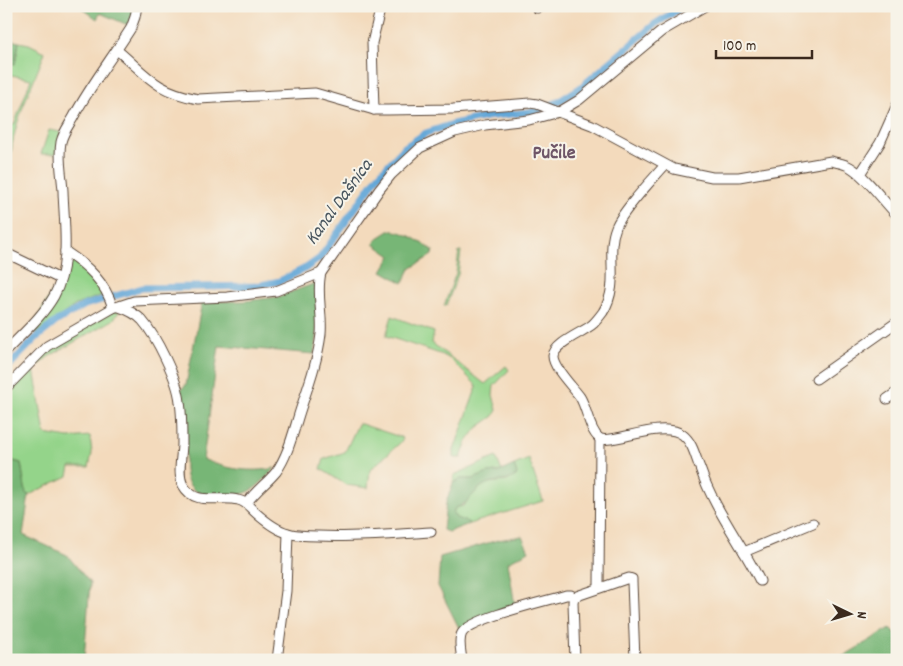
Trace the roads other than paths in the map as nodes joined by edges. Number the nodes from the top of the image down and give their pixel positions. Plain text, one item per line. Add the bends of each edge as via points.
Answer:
1 (137, 6) edge
2 (381, 6) edge
3 (705, 6) edge
4 (117, 50) junction
5 (897, 105) edge
6 (374, 110) junction
7 (557, 111) junction
8 (665, 165) junction
9 (860, 174) junction
10 (897, 215) edge
11 (65, 251) junction
12 (6, 254) edge
13 (321, 273) junction
14 (60, 279) junction
15 (115, 307) junction
16 (897, 322) edge
17 (6, 351) edge
18 (816, 379) dead end
19 (6, 388) edge
20 (897, 392) edge
21 (887, 399) dead end
22 (600, 439) junction
23 (247, 503) junction
24 (813, 523) dead end
25 (431, 532) dead end
26 (288, 533) junction
27 (744, 552) junction
28 (760, 581) dead end
29 (599, 587) junction
30 (574, 596) junction
31 (277, 660) edge
32 (462, 660) edge
33 (575, 660) edge
34 (635, 660) edge

1 - 4 street via 135,17
2 - 6 street via 372,43
3 - 7 street via 662,31 579,100
4 - 6 street via 164,90 179,96 222,99 315,93
4 - 11 street via 81,103 62,140
5 - 9 street via 880,143
6 - 7 street via 453,109 530,103
7 - 8 street via 592,124
7 - 13 street via 529,120 455,132 420,148 379,190
8 - 9 street via 725,178 831,161
8 - 22 street via 616,227 610,299 595,323 561,344 553,354 558,369 581,398
9 - 10 street
11 - 14 street
11 - 15 street via 107,290
12 - 14 street
13 - 15 street via 276,292 134,300
13 - 23 street via 321,332 294,430 275,472
14 - 17 street via 44,309
15 - 19 street via 47,346
15 - 23 street via 130,310 144,324 158,344 173,378 180,400 182,484 196,497 236,499
16 - 18 street
20 - 21 street
22 - 27 street via 668,430 684,436 695,452 718,508
22 - 29 street
23 - 26 street via 269,523
24 - 27 street
25 - 26 street via 339,537
26 - 31 street via 286,591
27 - 28 street
29 - 30 street
29 - 34 street via 632,578
30 - 32 street via 557,598 469,626 461,637
30 - 33 street

